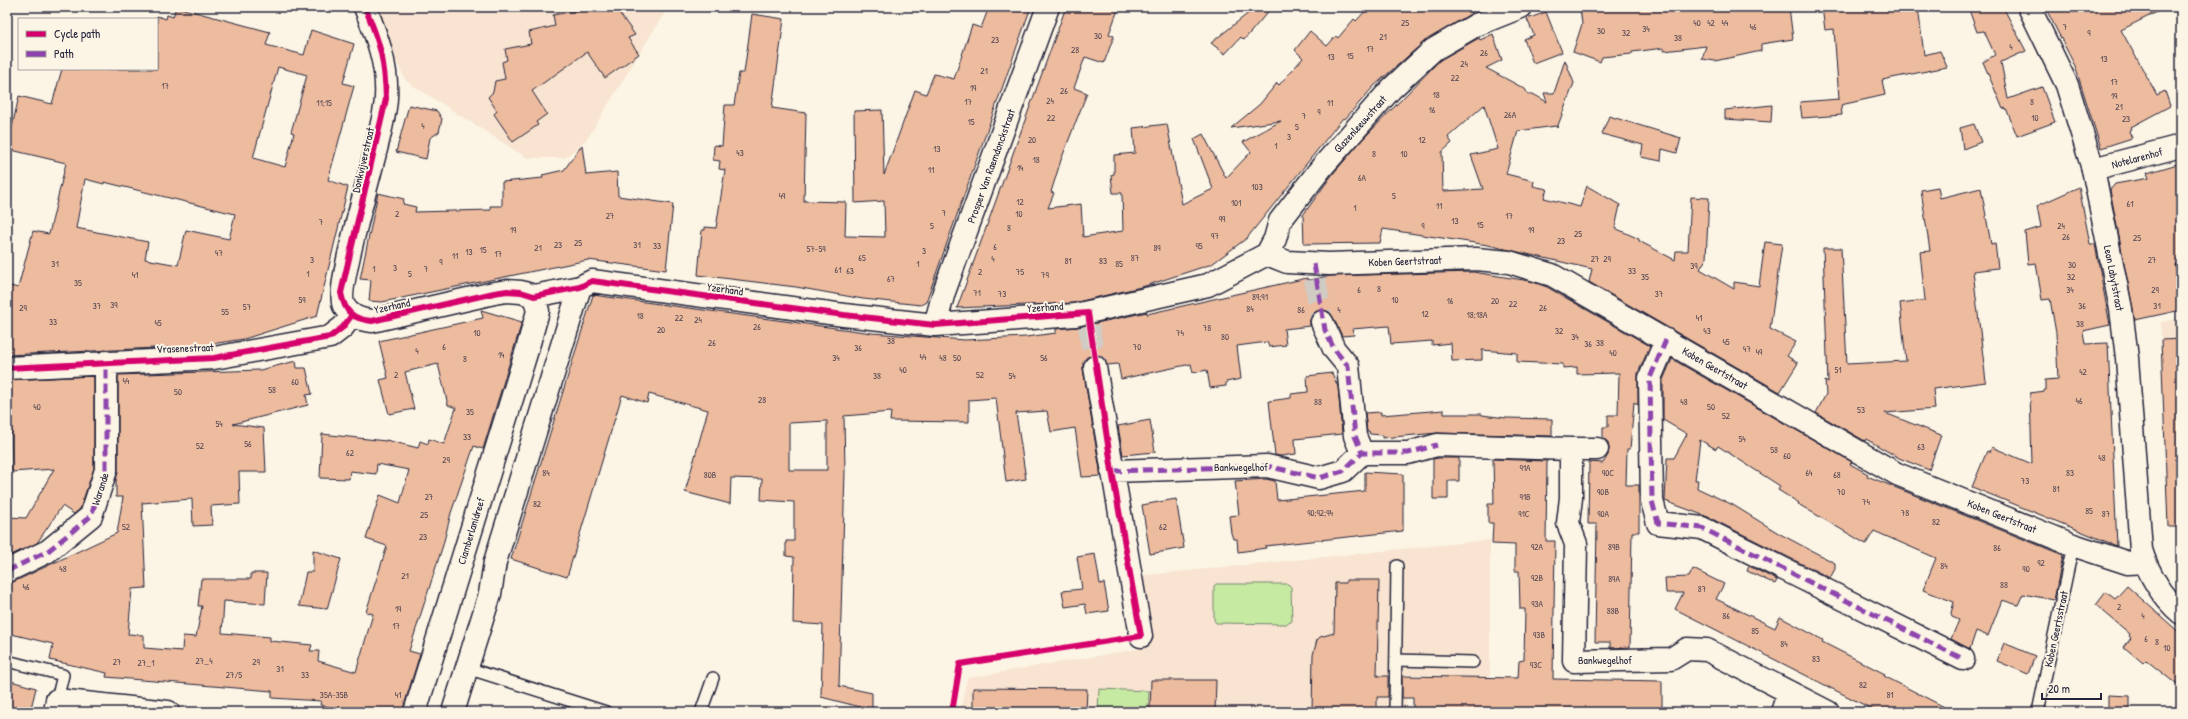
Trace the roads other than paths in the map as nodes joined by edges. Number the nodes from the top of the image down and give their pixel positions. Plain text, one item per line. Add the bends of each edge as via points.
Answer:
1 (365, 7) edge
2 (1048, 7) edge
3 (1521, 7) edge
4 (2029, 7) edge
5 (2181, 146) edge
6 (2093, 169) junction
7 (1267, 254) junction
8 (580, 287) junction
9 (534, 296) junction
10 (352, 315) junction
11 (1322, 322) tunnel mouth
12 (936, 325) junction
13 (1666, 340) junction
14 (527, 350) junction
15 (559, 355) junction
16 (106, 362) junction
17 (1095, 367) tunnel mouth
18 (7, 368) edge
19 (1571, 449) junction
20 (1597, 449) dead end
21 (1362, 453) junction
22 (1112, 471) junction
23 (2073, 545) junction
24 (2145, 562) junction
25 (1397, 566) dead end
26 (7, 571) edge
27 (2181, 613) edge
28 (1141, 636) dead end
29 (1963, 659) dead end
30 (1396, 660) junction
31 (7, 661) edge
32 (1473, 662) dead end
33 (467, 668) junction
34 (713, 678) dead end
35 (1789, 692) junction
36 (56, 706) edge
37 (168, 712) edge
38 (415, 712) edge
39 (453, 712) edge
40 (606, 712) edge
41 (701, 712) edge
42 (1395, 712) edge
43 (1782, 712) edge
44 (1828, 712) edge
45 (2038, 712) edge

1 - 10 street, Donkvijverstraat via 379,42 385,69 386,99 341,293 344,306
2 - 12 street, Prosper Van Raemdonckstraat via 944,292
3 - 7 street, Glazenleeuwstraat via 1476,25 1433,50 1392,89 1322,167 1280,221
4 - 6 street, Leon Labytstraat via 2067,85
5 - 6 street, Notelarenhof
6 - 24 street, Leon Labytstraat via 2121,309 2140,537
7 - 12 street, Yzerhand via 1208,285 1089,320
7 - 13 street, Koben Geertstraat via 1315,271 1476,259 1509,262 1552,275
8 - 9 street, Yzerhand
8 - 12 street, Yzerhand via 592,281
8 - 15 street
9 - 10 street, Yzerhand via 507,291 372,321 361,320
9 - 14 street, Ciamberlanidreef via 538,311
10 - 16 street, Vrasenestraat via 343,327 330,337 295,345 214,358
11 - 21 street via 1334,349 1348,366 1355,436
13 - 23 street, Koben Geertstraat via 1897,474
13 - 29 street via 1650,378 1652,501 1658,523 1702,528
14 - 15 street via 534,345 545,343 554,348
14 - 38 street, Ciamberlanidreef
15 - 33 street via 495,562 490,594
16 - 18 street, Vrasenestraat
16 - 26 street, Warande via 106,470 91,516 48,551
17 - 22 street
19 - 20 street
19 - 21 street via 1437,445 1408,453
19 - 35 street, Bankwegelhof via 1568,524 1576,544 1574,661 1671,659 1687,649 1707,650
21 - 22 street, Bankwegelhof via 1343,470 1319,478 1267,466
22 - 28 street
23 - 24 street, Koben Geertstraat via 2128,563
23 - 45 lane, Koben Geertsstraat
24 - 27 street via 2166,596
25 - 30 lane
30 - 32 lane
30 - 42 lane
31 - 36 lane via 64,675
33 - 39 street
33 - 40 lane
34 - 41 lane
35 - 43 street
35 - 44 street, Bankwegelhof
36 - 37 street

